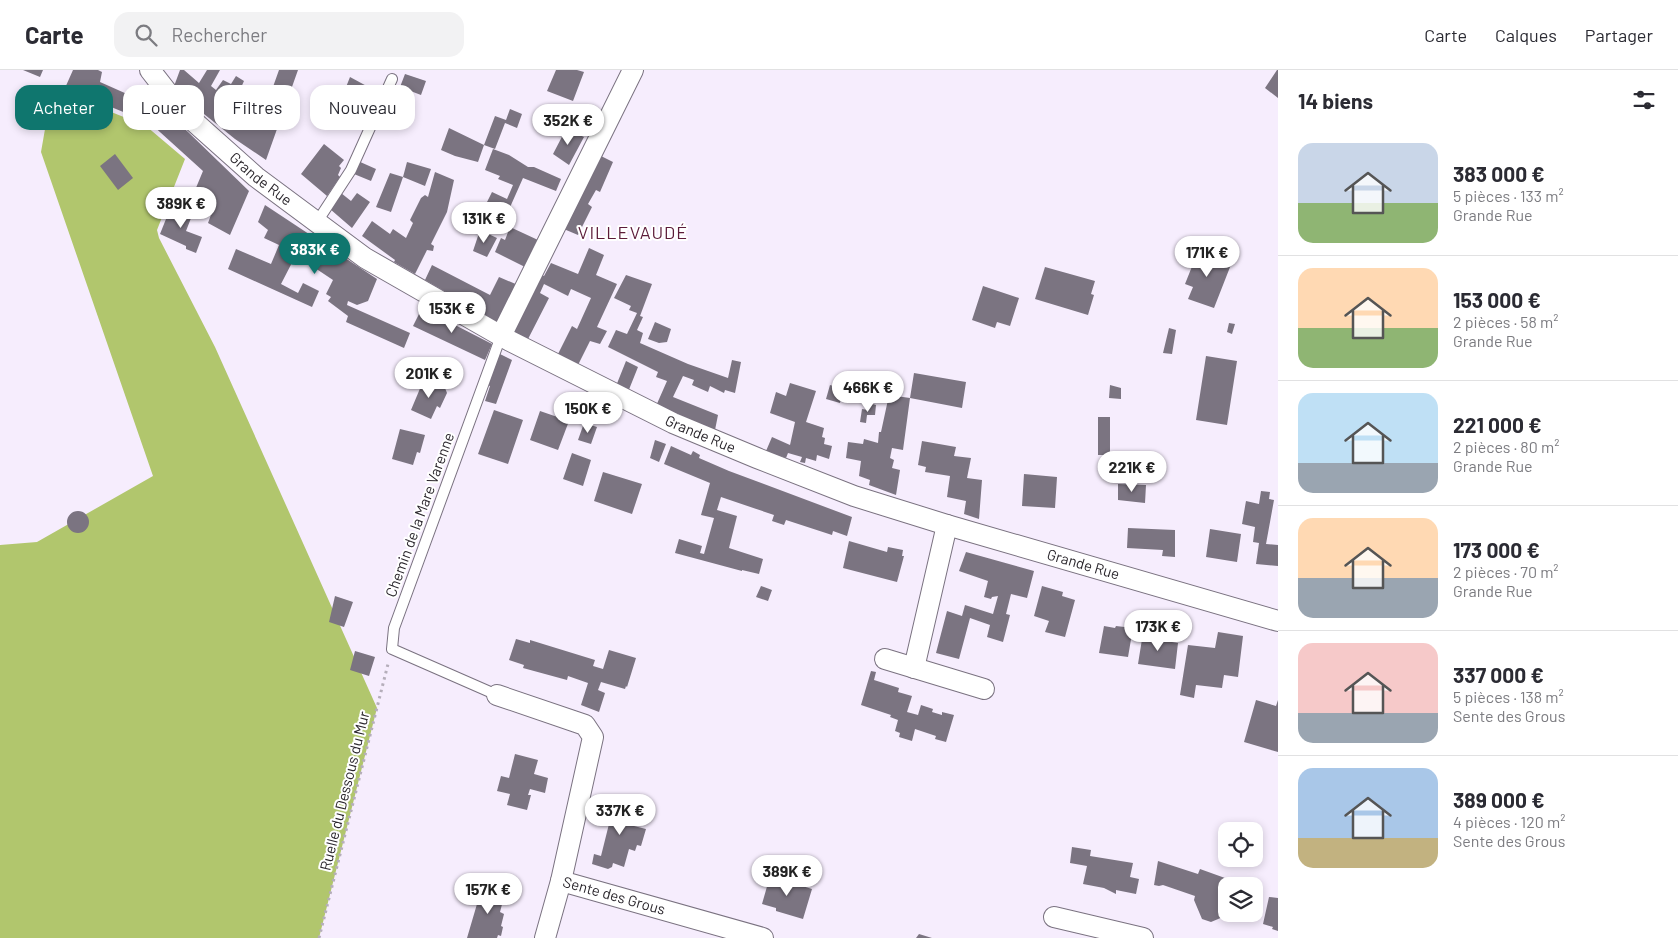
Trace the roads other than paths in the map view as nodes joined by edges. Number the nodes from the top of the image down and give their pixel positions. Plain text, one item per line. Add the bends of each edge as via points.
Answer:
1 (150, 70) edge
2 (633, 70) edge
3 (392, 79) dead end
4 (317, 222) junction
5 (501, 336) junction
6 (947, 526) junction
7 (1278, 620) edge
8 (392, 649) joint
9 (885, 659) dead end
10 (914, 668) junction
11 (984, 690) dead end
12 (497, 695) joint
13 (561, 881) junction
14 (1054, 917) dead end
15 (546, 938) edge
16 (763, 938) edge
17 (1143, 938) edge

1 - 4 street, Grande Rue via 182,111 256,176
2 - 5 street
3 - 4 lane via 350,170
4 - 5 street, Grande Rue via 365,258
5 - 6 street, Grande Rue via 682,426 757,458 854,496
5 - 8 lane, Chemin de la Mare Varenne via 394,628
6 - 7 street, Grande Rue
6 - 10 street
8 - 12 lane, Sente des Grous
9 - 10 street
10 - 11 street
12 - 13 street, Sente des Grous via 585,725 593,737
13 - 15 street
13 - 16 street, Sente des Grous
14 - 17 street

